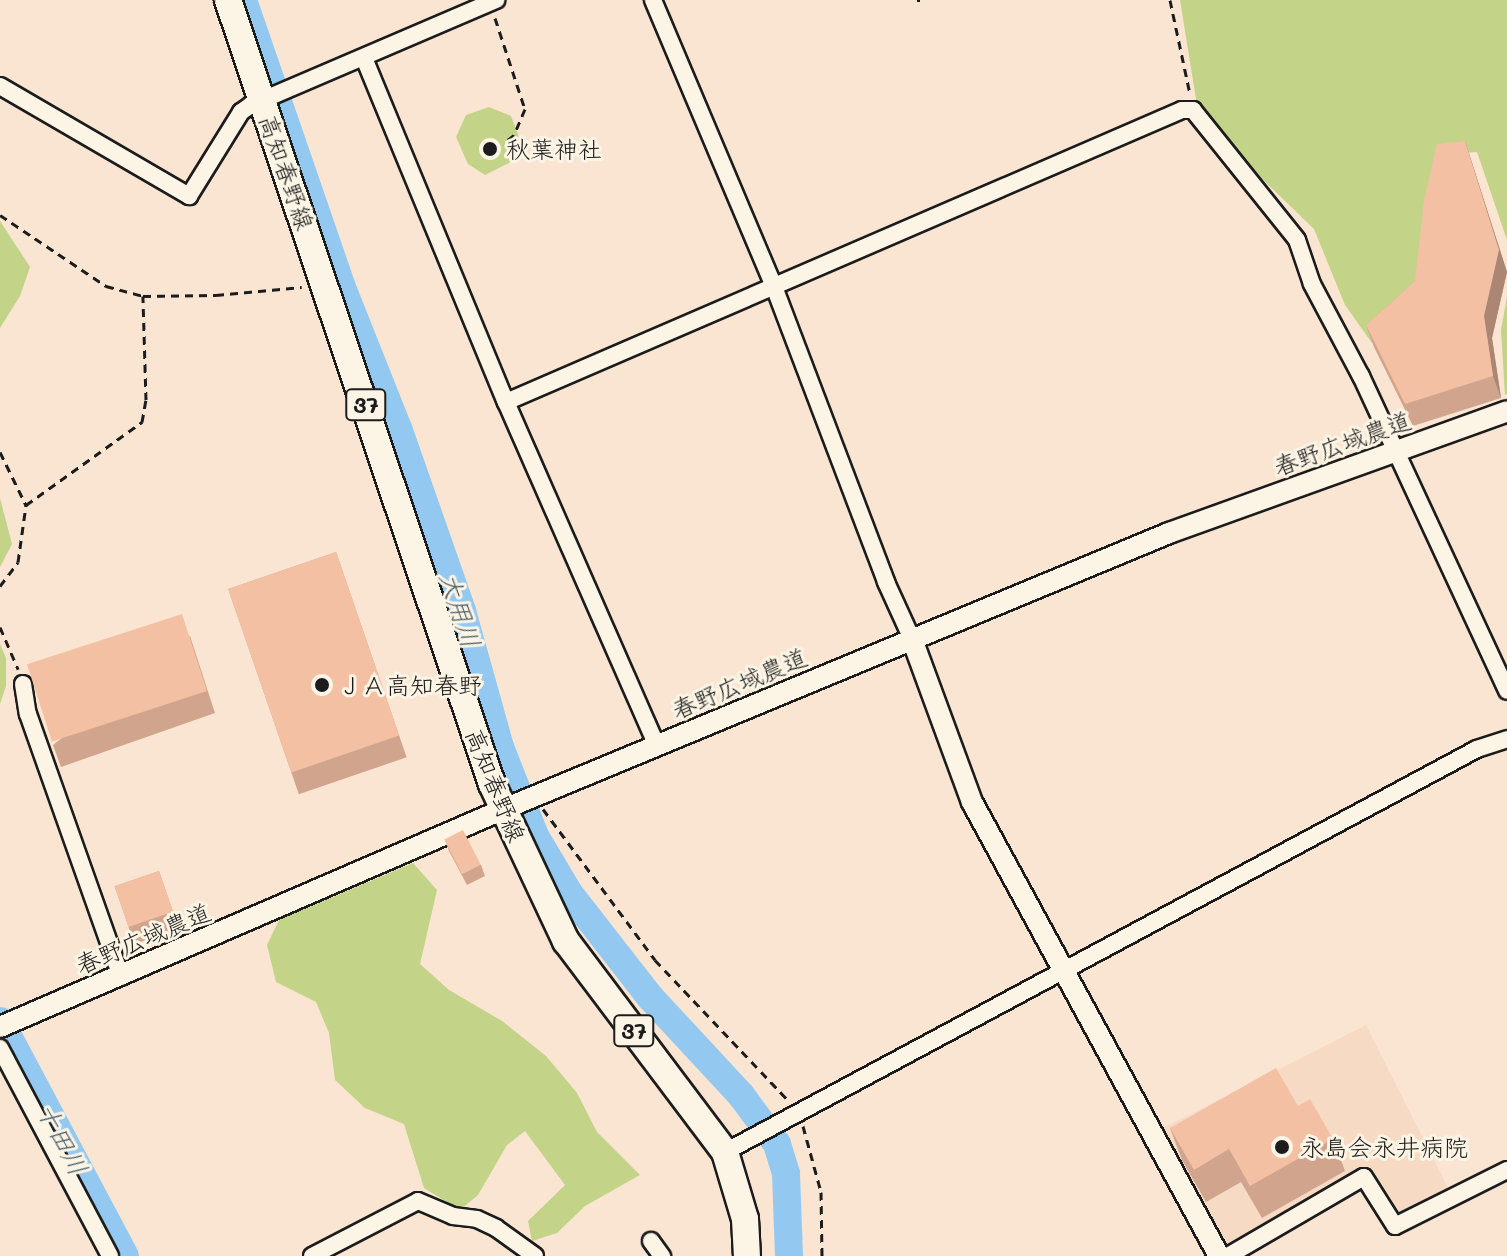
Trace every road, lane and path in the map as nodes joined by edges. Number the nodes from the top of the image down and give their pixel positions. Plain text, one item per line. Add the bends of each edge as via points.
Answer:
1 (228, 0) edge
2 (653, 0) edge
3 (1170, 0) edge
4 (493, 1) edge
5 (364, 58) junction
6 (0, 86) edge
7 (272, 94) junction
8 (1193, 110) junction
9 (503, 144) dead end
10 (0, 215) edge
11 (773, 284) junction
12 (326, 285) junction
13 (143, 296) junction
14 (506, 402) junction
15 (1507, 411) edge
16 (1404, 448) junction
17 (0, 452) edge
18 (26, 505) junction
19 (0, 586) edge
20 (0, 627) edge
21 (912, 639) junction
22 (23, 684) joint
23 (1507, 691) edge
24 (1507, 739) edge
25 (657, 746) junction
26 (533, 797) junction
27 (504, 809) junction
28 (1066, 970) junction
29 (121, 977) junction
30 (9, 1023) edge
31 (0, 1048) edge
32 (796, 1113) junction
33 (734, 1147) junction
34 (1507, 1170) edge
35 (651, 1241) dead end
36 (110, 1256) edge
37 (312, 1256) edge
38 (535, 1256) edge
39 (662, 1256) edge
40 (747, 1256) edge
41 (822, 1256) edge
42 (1219, 1256) edge
43 (1228, 1256) edge

1 - 7 main road, 高知春野線 / 37
2 - 11 street
3 - 8 path
4 - 5 street
4 - 9 path via 525,109 514,135
5 - 7 street
5 - 14 street
6 - 7 street via 189,196 241,112
7 - 12 main road, 高知春野線 / 37
8 - 11 street via 1182,110
8 - 16 street via 1297,240 1312,284
10 - 13 path via 106,286
11 - 14 street
11 - 21 street
12 - 13 path
12 - 27 main road, 高知春野線 / 37 via 471,728
13 - 18 path via 142,422
14 - 25 street
15 - 16 street, 春野広域農道
16 - 21 street, 春野広域農道 via 1169,533
16 - 23 street
17 - 18 path
18 - 19 path via 18,562
20 - 22 path
21 - 25 street, 春野広域農道
21 - 28 street via 972,802
22 - 29 street via 28,714
24 - 28 street via 1477,749
25 - 26 street, 春野広域農道
26 - 27 street, 春野広域農道
26 - 32 path via 655,960
27 - 29 street, 春野広域農道
27 - 33 main road, 高知春野線 / 37 via 566,941
28 - 32 street
28 - 42 street
29 - 30 street, 春野広域農道
31 - 36 street
32 - 33 street
32 - 41 path via 821,1192
33 - 40 main road, 高知春野線 / 37
34 - 43 street via 1395,1226 1364,1177
35 - 39 street
37 - 38 street via 418,1201 453,1216 477,1219

